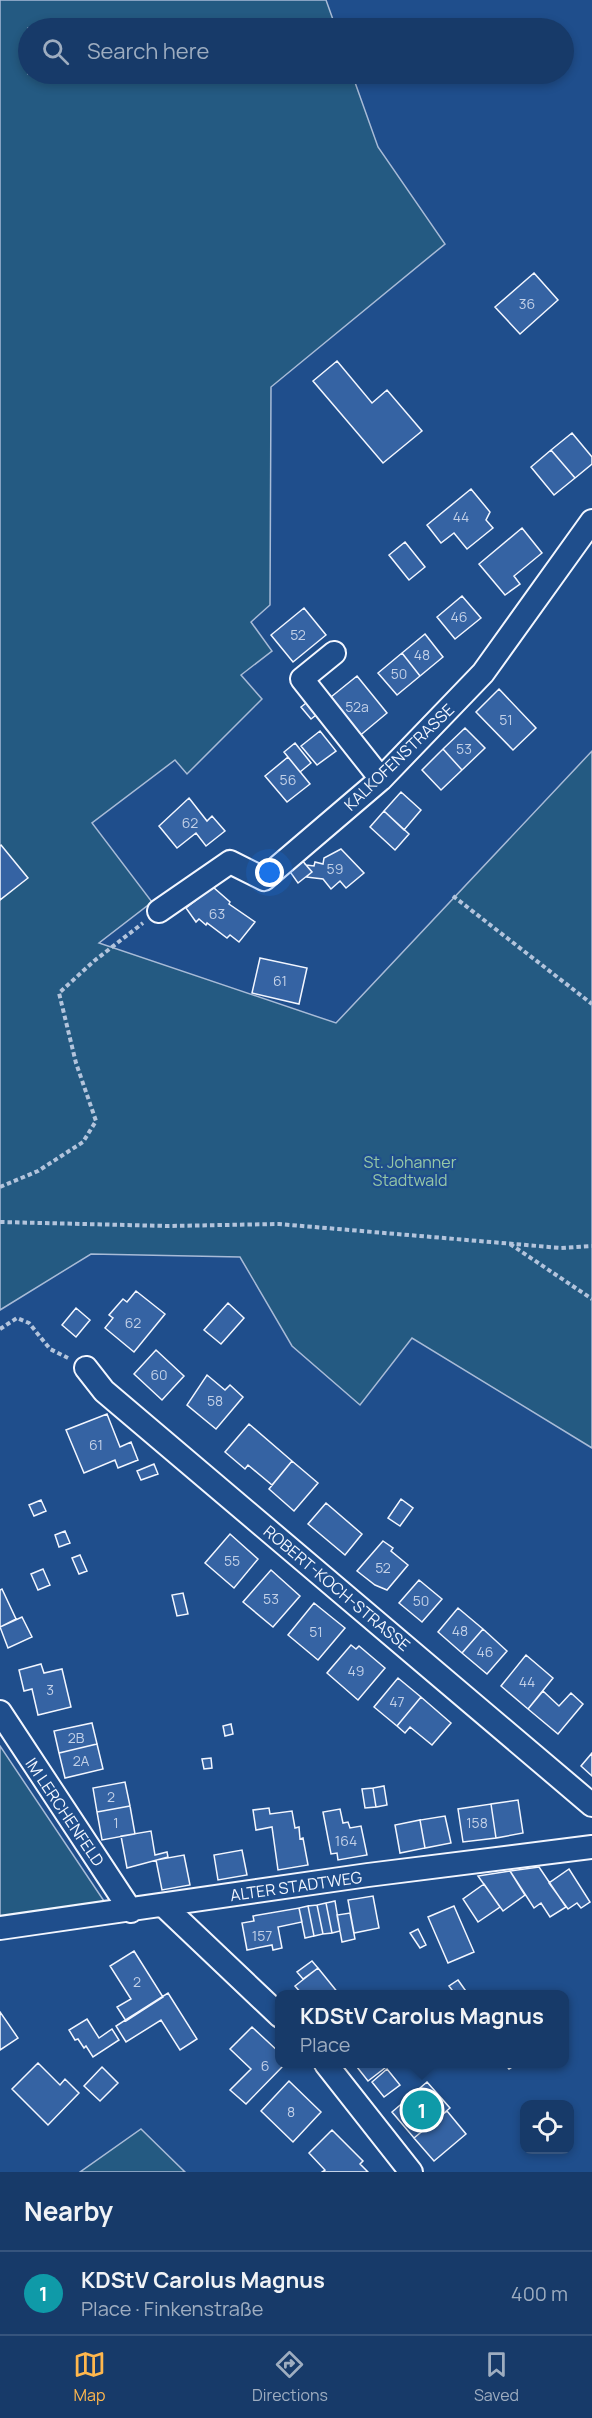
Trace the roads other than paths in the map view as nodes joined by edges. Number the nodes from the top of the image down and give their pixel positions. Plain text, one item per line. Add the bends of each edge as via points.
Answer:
1 (592, 521) edge
2 (334, 653) dead end
3 (381, 779) junction
4 (159, 911) road end
5 (86, 1368) road end
6 (0, 1712) edge
7 (592, 1805) edge
8 (592, 1847) edge
9 (163, 1905) junction
10 (131, 1911) junction
11 (0, 1928) edge
12 (275, 2012) edge
13 (329, 2068) edge
14 (411, 2172) edge

1 - 3 street, KALKOFENSTRASSE via 483,673
2 - 3 street via 302,679
3 - 4 street, KALKOFENSTRASSE via 264,879 230,862
5 - 7 street, ROBERT-KOCH-STRASSE via 104,1391
6 - 10 street, IM LERCHENFELD
8 - 9 street, ALTER STADTWEG
9 - 10 street, ALTER STADTWEG
9 - 12 street
10 - 11 street, ALTER STADTWEG
13 - 14 street

